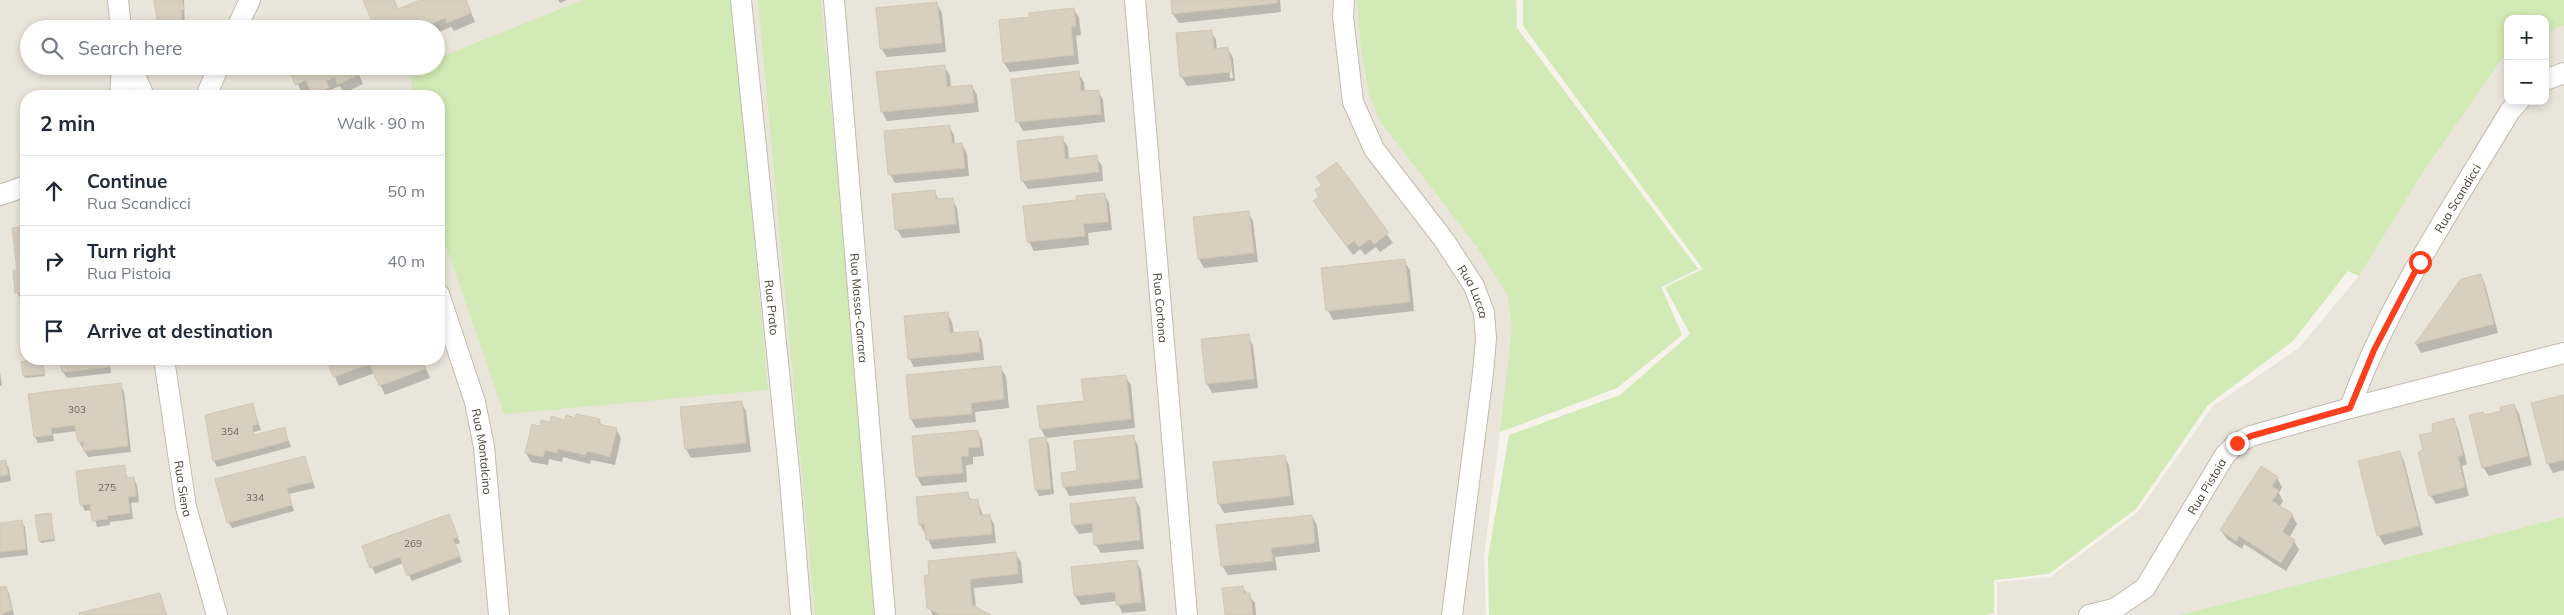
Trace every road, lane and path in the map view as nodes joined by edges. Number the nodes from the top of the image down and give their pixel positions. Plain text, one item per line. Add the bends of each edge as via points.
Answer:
1 (118, 0) edge
2 (250, 0) edge
3 (741, 0) edge
4 (834, 0) edge
5 (1135, 0) edge
6 (1344, 0) edge
7 (120, 20) edge
8 (240, 20) edge
9 (2564, 73) edge
10 (121, 75) edge
11 (136, 75) edge
12 (2549, 79) edge
13 (120, 90) edge
14 (142, 90) edge
15 (2515, 105) edge
16 (20, 189) edge
17 (0, 196) edge
18 (445, 312) edge
19 (2564, 353) edge
20 (165, 365) edge
21 (2350, 408) junction
22 (217, 615) edge
23 (499, 615) edge
24 (801, 615) edge
25 (884, 615) edge
26 (1187, 615) edge
27 (1452, 615) edge
28 (2089, 615) edge

1 - 7 street
2 - 8 street
3 - 24 street, Rua Prato
4 - 25 street, Rua Massa-Carrara
5 - 26 street, Rua Cortona
6 - 27 street, Rua Lucca via 1353,102 1374,149 1444,240 1474,286 1484,313 1483,373
9 - 12 street
10 - 13 street
11 - 14 street
15 - 21 street, Rua Scandicci via 2420,262 2374,350
16 - 17 street
18 - 23 street, Rua Montalcino via 477,411 484,448
19 - 21 street, Rua Pistoia
20 - 22 street, Rua Siena via 186,507
21 - 28 street, Rua Pistoia via 2251,436 2237,443 2225,455 2145,588 2114,609

